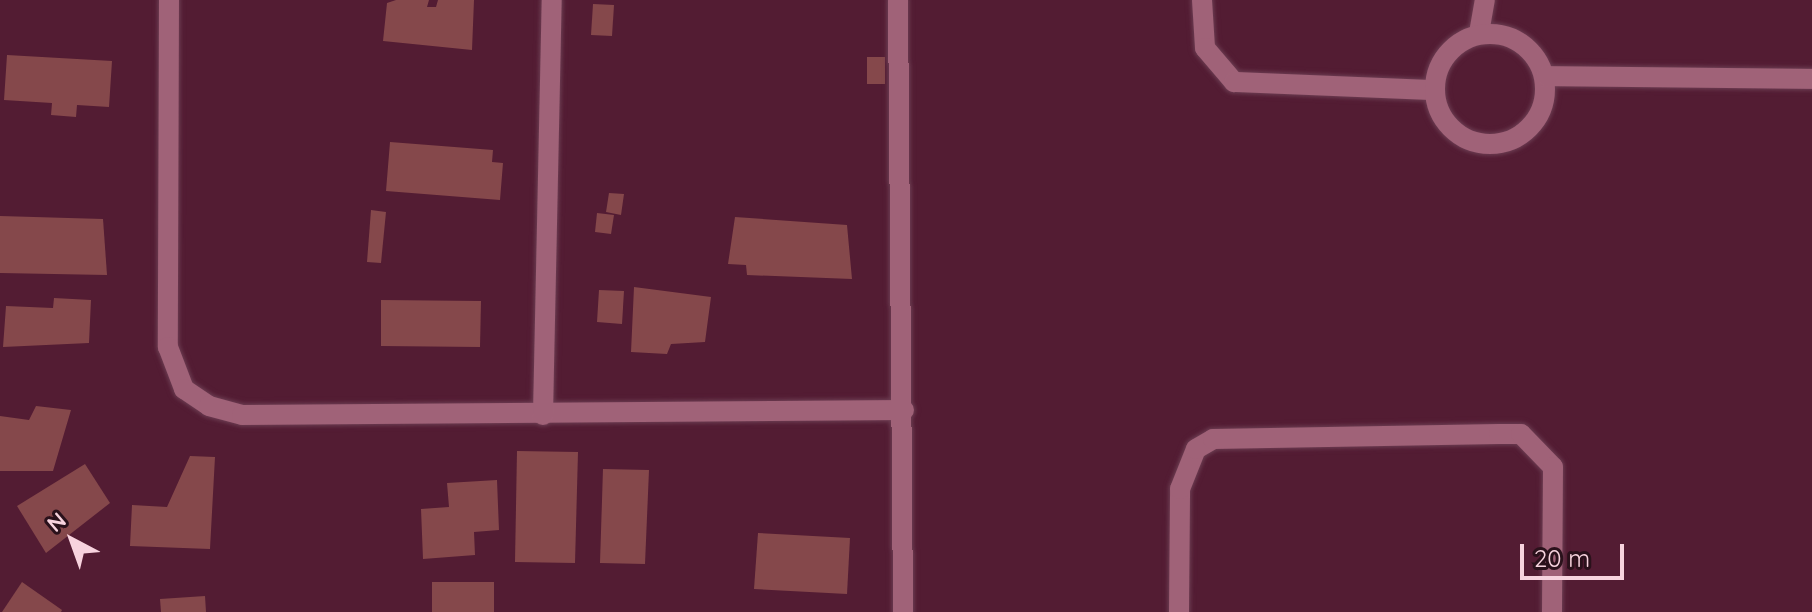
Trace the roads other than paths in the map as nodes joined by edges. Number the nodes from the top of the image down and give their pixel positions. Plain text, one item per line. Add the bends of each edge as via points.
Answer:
1 (169, 0) edge
2 (552, 0) edge
3 (898, 0) edge
4 (1202, 0) edge
5 (1485, 0) edge
6 (1479, 33) junction
7 (1546, 76) junction
8 (1812, 79) edge
9 (1433, 90) junction
10 (904, 410) junction
11 (543, 415) junction
12 (903, 612) edge
13 (1179, 612) edge
14 (1552, 612) edge

1 - 11 street via 168,347 184,389 209,406 242,415
2 - 11 street
3 - 10 street
4 - 9 street via 1205,48 1234,82
5 - 6 street
6 - 7 street via 1521,41
6 - 9 street via 1446,54
7 - 8 street
7 - 9 street via 1542,114 1515,140 1478,145 1446,125
10 - 11 street
10 - 12 street
13 - 14 street via 1180,489 1196,449 1213,439 1484,434 1521,434 1553,467

